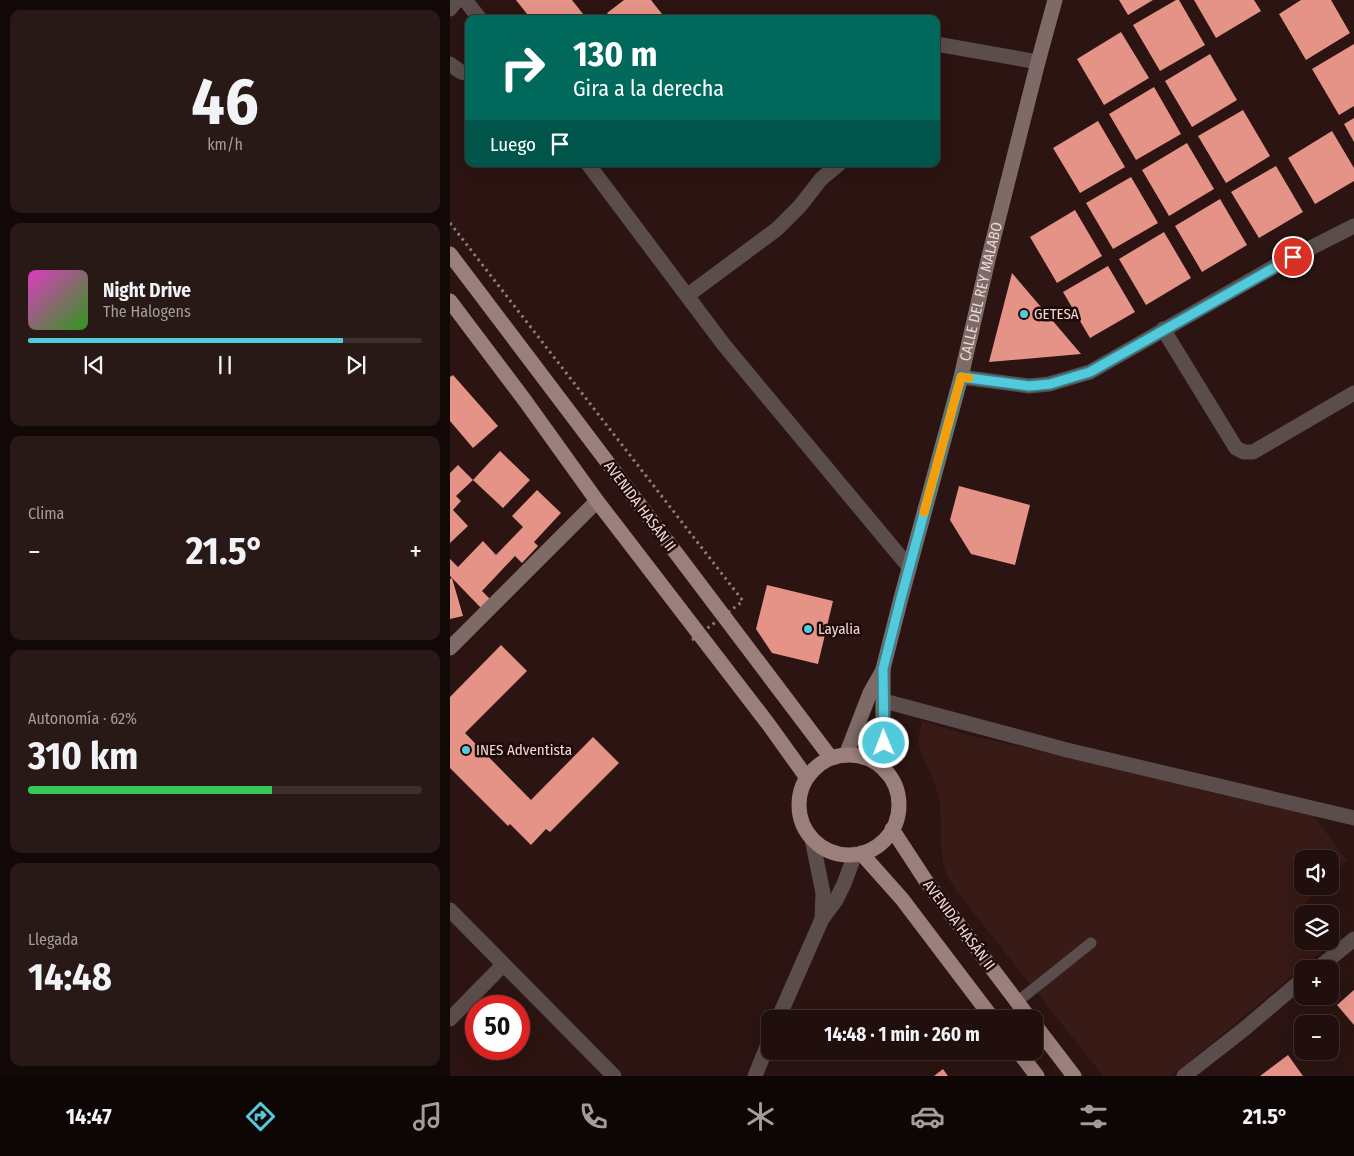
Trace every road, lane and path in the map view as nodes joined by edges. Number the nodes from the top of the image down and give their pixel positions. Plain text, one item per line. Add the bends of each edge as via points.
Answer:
1 (457, 0) edge
2 (466, 0) edge
3 (1056, 0) edge
4 (450, 9) edge
5 (477, 15) edge
6 (942, 45) dead end
7 (1038, 62) junction
8 (450, 64) edge
9 (465, 73) edge
10 (590, 167) edge
11 (835, 167) edge
12 (450, 223) edge
13 (1354, 226) edge
14 (450, 254) edge
15 (688, 295) junction
16 (450, 302) edge
17 (1163, 330) junction
18 (961, 377) junction
19 (1354, 393) edge
20 (597, 501) junction
21 (909, 567) junction
22 (692, 640) dead end
23 (450, 648) edge
24 (883, 669) junction
25 (884, 701) junction
26 (846, 755) junction
27 (831, 758) junction
28 (885, 771) junction
29 (807, 778) junction
30 (1354, 818) edge
31 (892, 829) junction
32 (812, 839) junction
33 (858, 854) junction
34 (450, 910) edge
35 (822, 919) junction
36 (1354, 939) edge
37 (1091, 943) dead end
38 (1328, 960) edge
39 (504, 964) junction
40 (1294, 987) edge
41 (1017, 1002) junction
42 (782, 1010) edge
43 (986, 1010) edge
44 (1023, 1010) edge
45 (450, 1019) edge
46 (1043, 1035) edge
47 (761, 1060) edge
48 (1025, 1060) edge
49 (614, 1076) edge
50 (755, 1076) edge
51 (1037, 1076) edge
52 (1074, 1076) edge
53 (1184, 1076) edge

1 - 4 street
2 - 5 street
3 - 7 main road, CALLE DEL REY MALABO
6 - 7 street
7 - 18 main road, CALLE DEL REY MALABO
8 - 9 street
10 - 15 street
11 - 15 street via 777,229
12 - 22 path, bridge via 743,602
13 - 17 street via 1277,265
14 - 27 main road, AVENIDA HASÁN II
15 - 21 street via 724,345
16 - 20 main road, AVENIDA HASÁN II
17 - 18 street via 1090,372 1050,384 1029,386
17 - 19 street via 1236,448 1244,452 1254,452
18 - 21 main road, CALLE DEL REY MALABO
20 - 23 main road
20 - 29 main road, AVENIDA HASÁN II
21 - 24 main road, CALLE DEL REY MALABO
24 - 25 main road, CALLE DEL REY MALABO
24 - 26 main road, CALLE DEL REY MALABO
25 - 28 main road, CALLE DEL REY MALABO
25 - 30 street via 1067,750
26 - 27 main road
26 - 28 main road via 861,756
27 - 29 main road
28 - 31 main road via 892,779 898,799
29 - 32 main road via 801,790 800,816
31 - 33 main road via 878,844
31 - 41 main road, AVENIDA HASÁN II via 926,881
32 - 33 main road via 832,852
32 - 35 street via 822,893
33 - 35 street via 836,900
33 - 43 main road, AVENIDA HASÁN II via 902,899
34 - 39 street
35 - 42 street
36 - 38 street
37 - 41 lane
39 - 45 street
39 - 49 street
40 - 53 street
41 - 44 main road, AVENIDA HASÁN II
46 - 52 main road
47 - 50 street
48 - 51 main road

